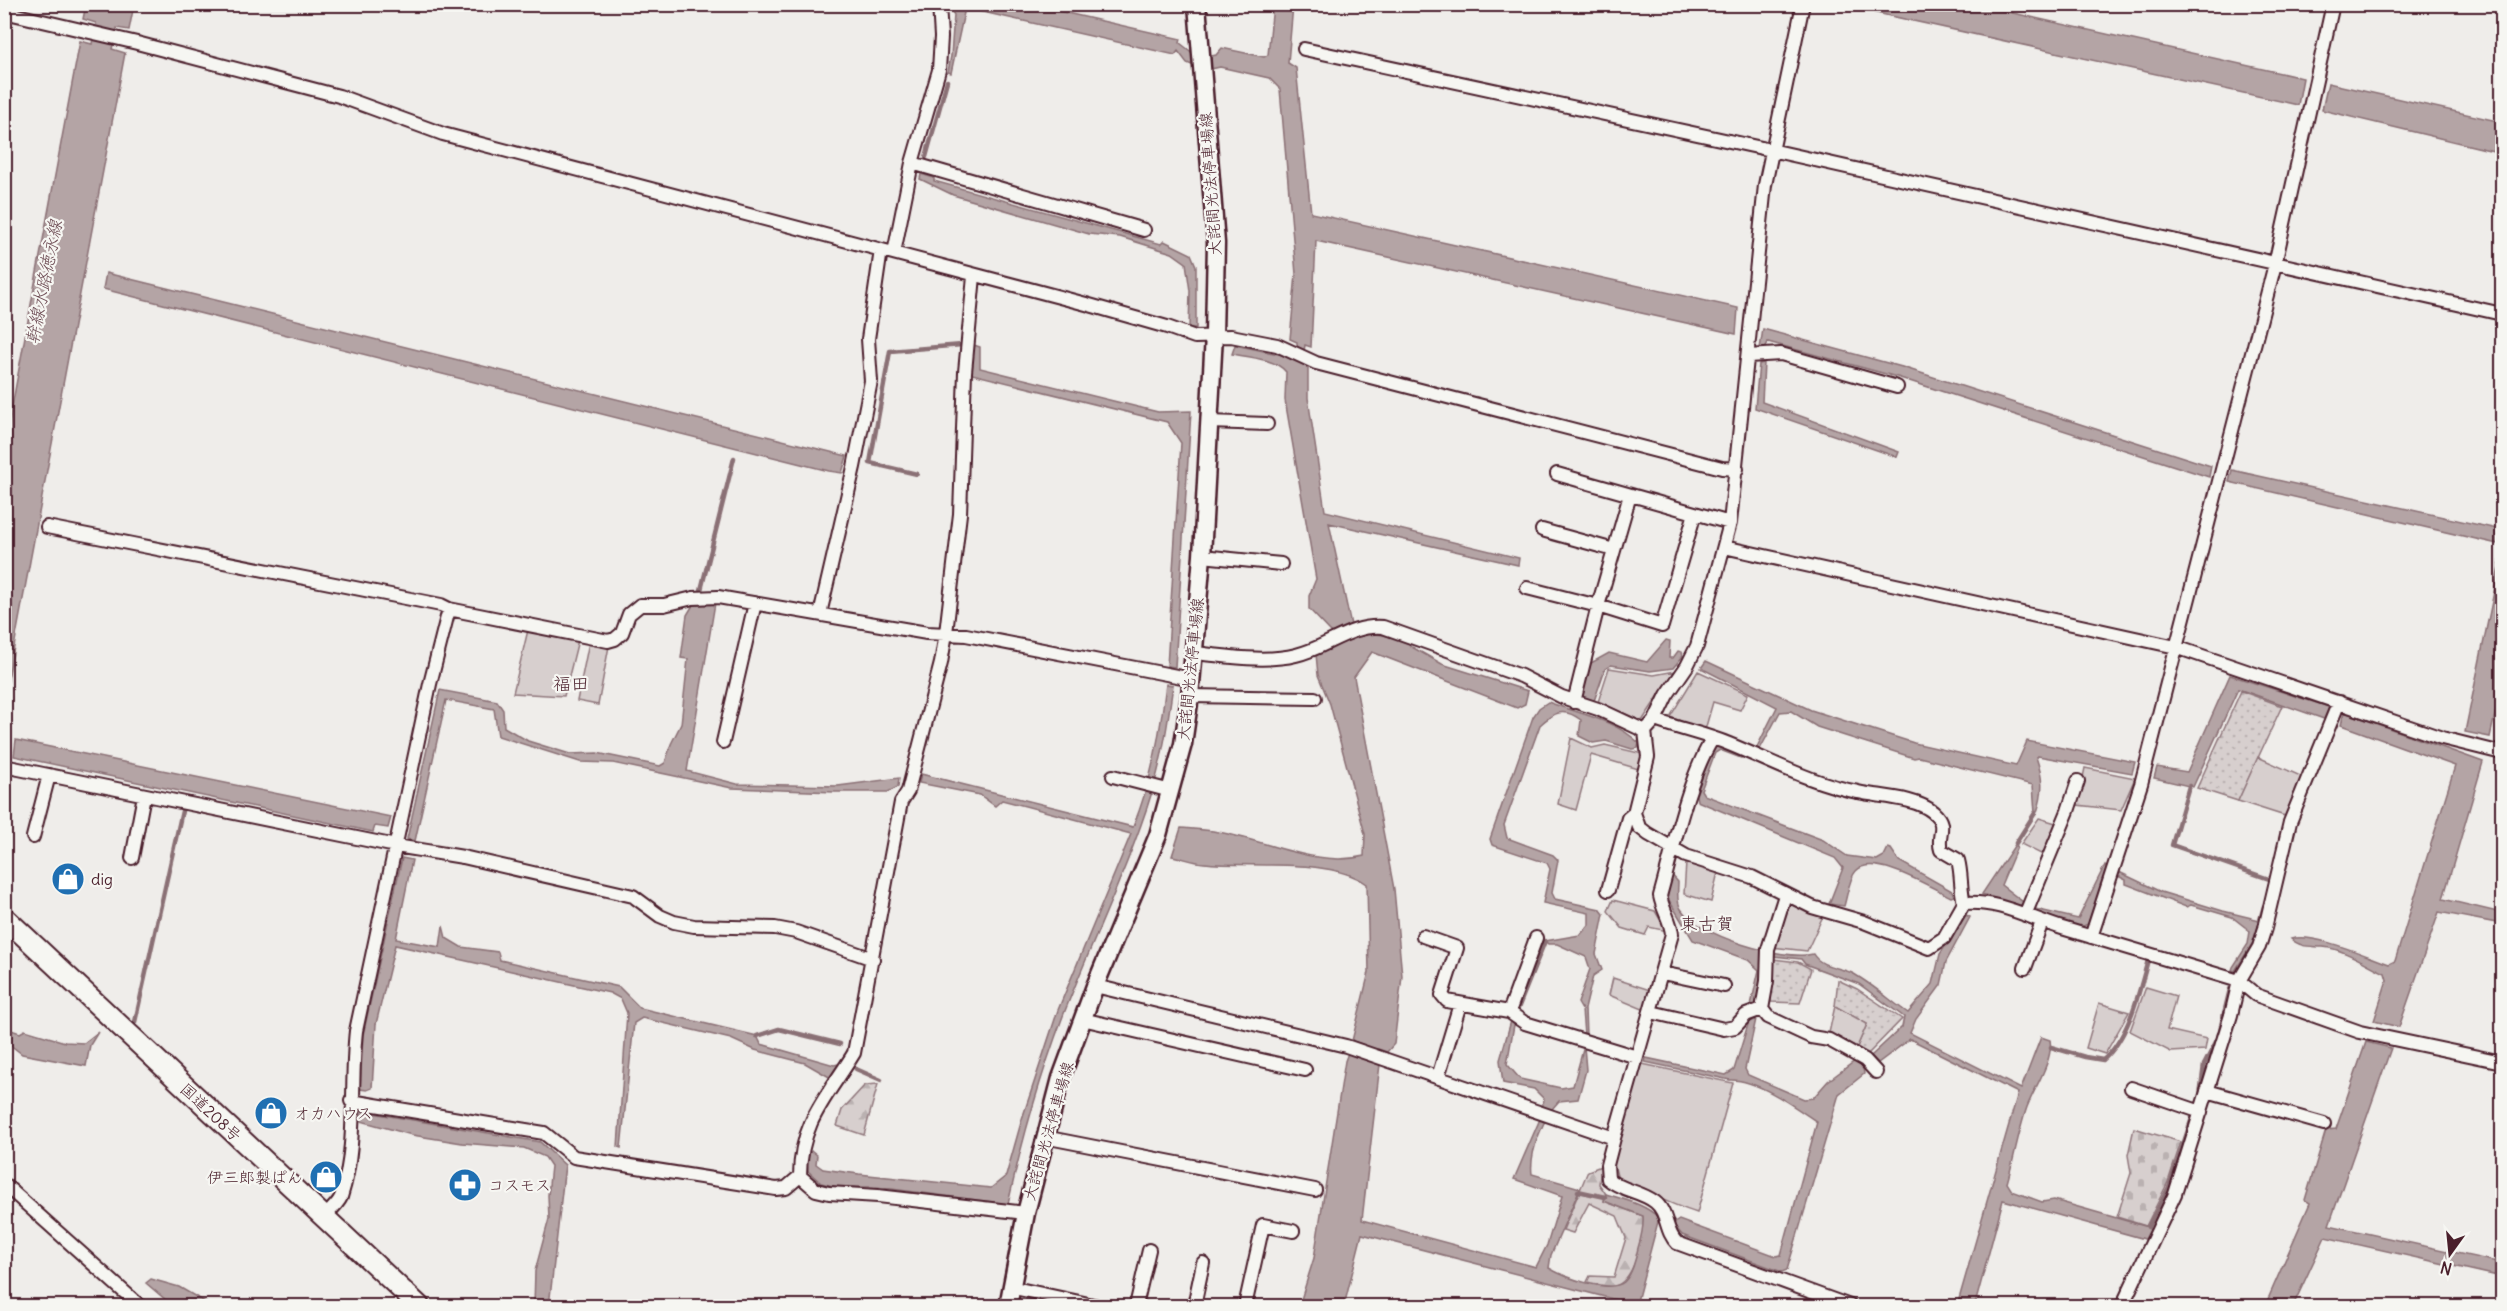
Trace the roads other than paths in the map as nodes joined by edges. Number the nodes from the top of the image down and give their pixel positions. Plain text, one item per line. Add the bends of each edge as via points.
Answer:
1 (939, 4) edge
2 (1197, 4) edge
3 (1803, 4) edge
4 (2333, 4) edge
5 (4, 12) edge
6 (1304, 49) dead end
7 (1771, 150) junction
8 (912, 163) junction
9 (1144, 230) dead end
10 (881, 250) junction
11 (894, 253) junction
12 (2275, 264) junction
13 (974, 276) junction
14 (2502, 314) edge
15 (1214, 335) junction
16 (1748, 356) junction
17 (1897, 387) dead end
18 (1209, 422) junction
19 (1267, 424) dead end
20 (1737, 469) junction
21 (1557, 474) dead end
22 (1630, 495) junction
23 (1695, 513) junction
24 (1730, 522) junction
25 (47, 527) dead end
26 (1542, 530) dead end
27 (1724, 547) junction
28 (1614, 550) junction
29 (1202, 556) junction
30 (1281, 564) dead end
31 (1527, 588) dead end
32 (755, 603) junction
33 (1598, 606) junction
34 (449, 609) junction
35 (820, 614) junction
36 (946, 633) junction
37 (2176, 647) junction
38 (1194, 653) junction
39 (1191, 687) junction
40 (1315, 698) dead end
41 (1574, 702) junction
42 (2339, 702) junction
43 (1655, 720) junction
44 (1645, 731) junction
45 (1713, 738) junction
46 (723, 742) dead end
47 (2502, 753) edge
48 (4, 766) edge
49 (49, 775) junction
50 (1113, 776) dead end
51 (2078, 781) dead end
52 (1165, 790) junction
53 (144, 795) junction
54 (1634, 813) junction
55 (33, 837) dead end
56 (396, 846) junction
57 (1673, 849) junction
58 (132, 858) dead end
59 (1608, 890) dead end
60 (1785, 896) junction
61 (1964, 903) junction
62 (2025, 915) junction
63 (4, 917) edge
64 (2042, 922) junction
65 (1423, 936) dead end
66 (2091, 937) junction
67 (1536, 938) dead end
68 (873, 959) junction
69 (2025, 968) dead end
70 (1662, 973) junction
71 (2239, 981) junction
72 (1095, 986) junction
73 (1724, 986) dead end
74 (1460, 1004) junction
75 (1762, 1009) junction
76 (1509, 1012) junction
77 (1651, 1012) junction
78 (1082, 1019) junction
79 (1637, 1057) junction
80 (2502, 1062) edge
81 (1305, 1070) dead end
82 (1876, 1072) dead end
83 (1438, 1077) junction
84 (2131, 1088) dead end
85 (2208, 1091) junction
86 (351, 1101) junction
87 (2201, 1112) junction
88 (2324, 1124) dead end
89 (1044, 1137) junction
90 (1614, 1138) junction
91 (800, 1176) junction
92 (4, 1184) edge
93 (1315, 1190) dead end
94 (1026, 1213) junction
95 (323, 1218) junction
96 (1293, 1231) dead end
97 (1149, 1250) dead end
98 (1203, 1263) dead end
99 (1010, 1287) junction
100 (140, 1306) edge
101 (419, 1306) edge
102 (1008, 1306) edge
103 (1098, 1306) edge
104 (1136, 1306) edge
105 (1194, 1306) edge
106 (1245, 1306) edge
107 (1850, 1306) edge
108 (2122, 1306) edge

1 - 8 street via 939,70
2 - 15 main road, 大詫間光法停車場線 via 1216,243
3 - 7 street
4 - 12 street
5 - 10 street via 339,96 443,134
6 - 7 street
7 - 12 street
7 - 16 street
8 - 9 street
8 - 11 street
10 - 11 street
10 - 35 street via 868,339 871,381
11 - 13 street
12 - 14 street
12 - 37 street
13 - 15 street via 1195,337
13 - 36 street via 965,372 960,514
15 - 18 main road, 大詫間光法停車場線
15 - 20 street via 1277,345 1316,363
16 - 17 street via 1780,354
16 - 20 street
18 - 19 street
18 - 29 main road, 大詫間光法停車場線
20 - 24 street
21 - 22 street
22 - 23 street
22 - 28 street
23 - 24 street
23 - 33 street via 1662,626
24 - 27 street
25 - 34 street via 441,604
26 - 28 street
27 - 37 street
27 - 43 street via 1697,646
28 - 33 street
29 - 30 street
29 - 38 main road, 大詫間光法停車場線
31 - 33 street
32 - 34 street via 718,597 640,605 629,614 622,633 608,641
32 - 35 street
32 - 46 street
33 - 41 street
34 - 56 street
35 - 36 street
36 - 39 street
36 - 68 street via 908,791 901,802
37 - 42 street
37 - 66 street via 2141,784
38 - 39 main road, 大詫間光法停車場線
38 - 41 street via 1279,658 1299,654 1347,632 1368,626 1383,627 1521,676
39 - 40 street
39 - 52 main road, 大詫間光法停車場線 via 1183,744
41 - 44 street
42 - 47 street via 2442,738
42 - 71 street via 2289,822 2259,947
43 - 44 street
43 - 45 street
44 - 54 street via 1648,757
45 - 57 street
45 - 61 street via 1837,787 1930,810 1941,819 1941,850 1958,860
48 - 49 street
49 - 53 street
49 - 55 street
50 - 52 street
51 - 62 street
52 - 72 main road, 大詫間光法停車場線 via 1158,835
53 - 56 street
53 - 58 street
54 - 57 street via 1639,827
54 - 59 street via 1628,818
56 - 68 street via 463,857 633,896 674,922 775,928
56 - 86 street via 356,1031
57 - 60 street via 1752,877
57 - 70 street via 1660,896 1672,926
60 - 61 street via 1929,948 1944,938
60 - 75 street via 1767,954
61 - 62 street via 1999,905
62 - 64 street
63 - 95 highway, 国道208号
64 - 66 street
64 - 69 street
65 - 74 street via 1457,948 1442,995 1447,1001
66 - 71 street
67 - 76 street
68 - 91 street via 854,1053 813,1118 800,1156
70 - 73 street
70 - 77 street
71 - 80 street via 2256,995 2360,1032
71 - 85 street
72 - 78 main road, 大詫間光法停車場線
72 - 83 street via 1313,1037
74 - 76 street
74 - 83 street
75 - 77 street via 1746,1015 1735,1027 1724,1029
75 - 82 street via 1768,1017 1829,1040 1865,1060
76 - 79 street via 1526,1023
77 - 79 street
78 - 81 street
78 - 89 main road, 大詫間光法停車場線
79 - 90 street
83 - 90 street
84 - 87 street
85 - 87 street
85 - 88 street
86 - 91 street via 544,1133 574,1157 776,1189 786,1188
86 - 95 street via 349,1152 340,1199
87 - 108 street via 2175,1194
89 - 93 street
89 - 94 main road, 大詫間光法停車場線
90 - 107 street via 1607,1165 1608,1179 1656,1202 1671,1238 1677,1243
91 - 94 street via 816,1190 828,1193
92 - 100 street
94 - 99 main road, 大詫間光法停車場線
95 - 101 highway, 国道208号
96 - 106 street via 1263,1225
97 - 104 street
98 - 105 street
99 - 102 main road, 大詫間光法停車場線
99 - 103 street

